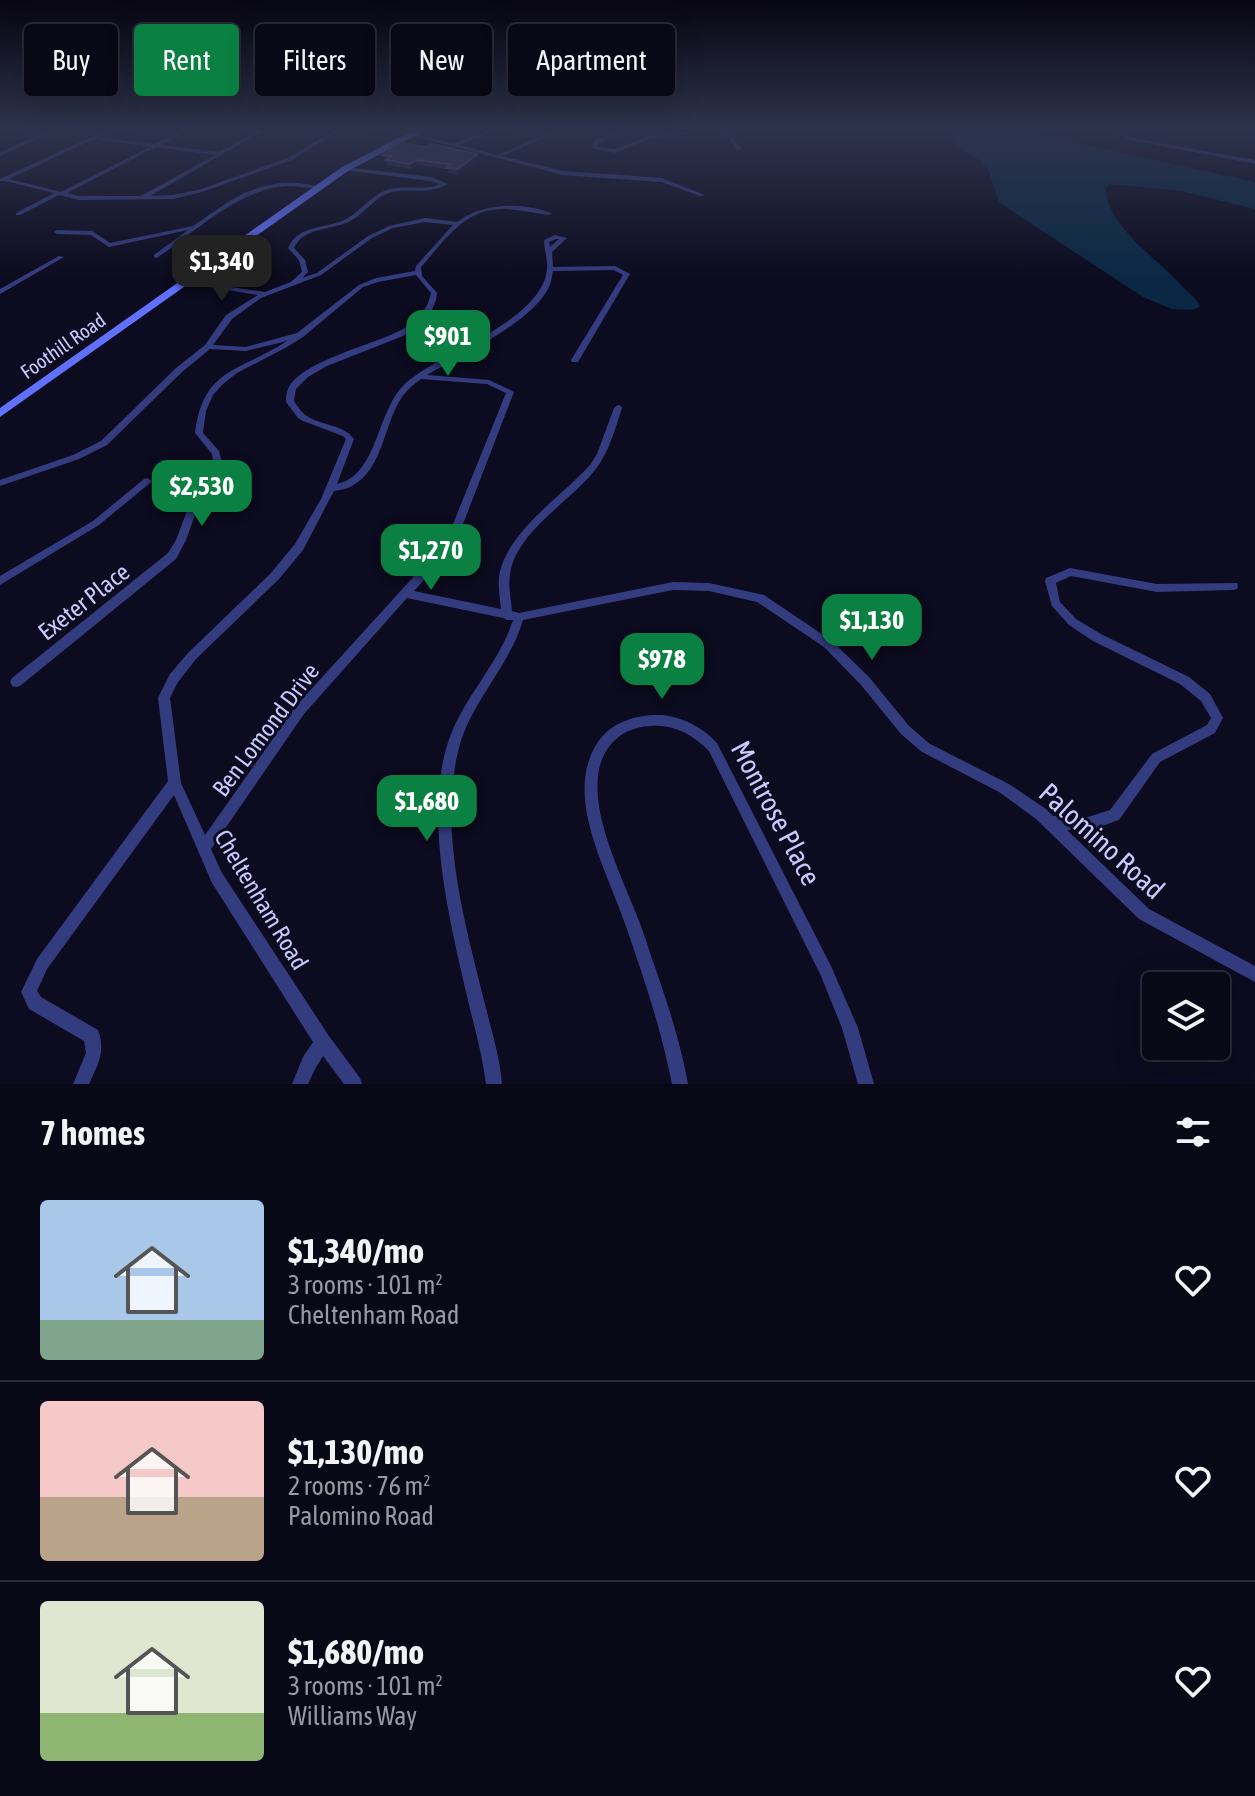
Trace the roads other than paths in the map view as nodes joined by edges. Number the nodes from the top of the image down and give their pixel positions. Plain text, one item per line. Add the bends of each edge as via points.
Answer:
1 (91, 178) edge
2 (178, 178) edge
3 (237, 178) edge
4 (332, 178) edge
5 (419, 178) edge
6 (629, 178) edge
7 (2, 180) edge
8 (318, 187) junction
9 (60, 193) junction
10 (702, 195) dead end
11 (141, 198) junction
12 (549, 213) dead end
13 (18, 214) dead end
14 (457, 224) junction
15 (197, 226) junction
16 (57, 232) dead end
17 (548, 252) dead end
18 (156, 256) dead end
19 (61, 257) dead end
20 (550, 269) junction
21 (417, 273) junction
22 (186, 281) junction
23 (289, 286) junction
24 (0, 292) edge
25 (264, 294) junction
26 (300, 335) junction
27 (208, 347) junction
28 (575, 360) dead end
29 (420, 377) junction
30 (618, 408) dead end
31 (0, 413) edge
32 (147, 481) dead end
33 (0, 483) edge
34 (329, 489) junction
35 (0, 581) edge
36 (1233, 586) dead end
37 (407, 594) junction
38 (513, 616) junction
39 (16, 682) dead end
40 (175, 783) junction
41 (1050, 823) junction
42 (203, 849) junction
43 (1255, 974) edge
44 (323, 1042) junction
45 (81, 1084) edge
46 (300, 1084) edge
47 (354, 1084) edge
48 (494, 1084) edge
49 (680, 1084) edge
50 (866, 1084) edge

1 - 9 street
2 - 11 street
3 - 11 street via 194,192
4 - 8 main road, Foothill Road
5 - 23 street via 445,184 386,192 347,221 296,238 291,248 305,272
6 - 10 street via 662,180
7 - 9 street
8 - 15 street via 271,187
8 - 22 main road, Foothill Road
9 - 11 street
9 - 13 street
12 - 14 street via 484,208
14 - 21 street
14 - 23 street via 425,220 391,227 328,269
15 - 16 street via 113,244 88,232
15 - 18 street
17 - 20 street
19 - 24 street
20 - 28 street via 615,268 627,274
20 - 29 street via 544,289 528,306
21 - 26 street, Exeter Place via 361,286
21 - 34 street, Cheltenham Road via 434,293 423,317 390,339 313,369 291,391 291,404 300,415 349,437
22 - 25 street
22 - 31 main road, Foothill Road
23 - 25 street
25 - 27 street via 229,317
26 - 27 street, Exeter Place via 246,349
26 - 39 street, Exeter Place via 234,371 209,394 199,416 199,433 218,462 201,487 172,556
27 - 33 street via 102,445
29 - 34 street via 396,400 360,475 350,486
29 - 37 street, Ben Lomond Drive via 489,382 510,394 452,537
30 - 38 street via 593,467 513,553 505,575
32 - 35 street via 96,523
34 - 40 street, Cheltenham Road via 288,561 192,656 167,689 164,709
36 - 41 street via 1157,588 1070,572 1050,581 1055,601 1067,616 1197,689 1211,702 1217,718 1211,729 1156,758 1114,815 1088,824
37 - 38 street, Palomino Road
37 - 42 street, Ben Lomond Drive via 300,710
38 - 41 street, Palomino Road via 673,586 760,598 821,638 917,740 1004,788
38 - 48 street via 506,651 463,717 451,752 444,815 453,891
40 - 42 street, Cheltenham Road
40 - 45 street via 32,982 29,992 35,1003 92,1036 94,1053
41 - 43 street, Palomino Road via 1144,914
42 - 44 street, Cheltenham Road
44 - 46 street
44 - 47 street, Cheltenham Road
49 - 50 street, Montrose Place via 667,1028 599,826 591,777 603,742 629,723 644,720 690,728 713,747 826,971

